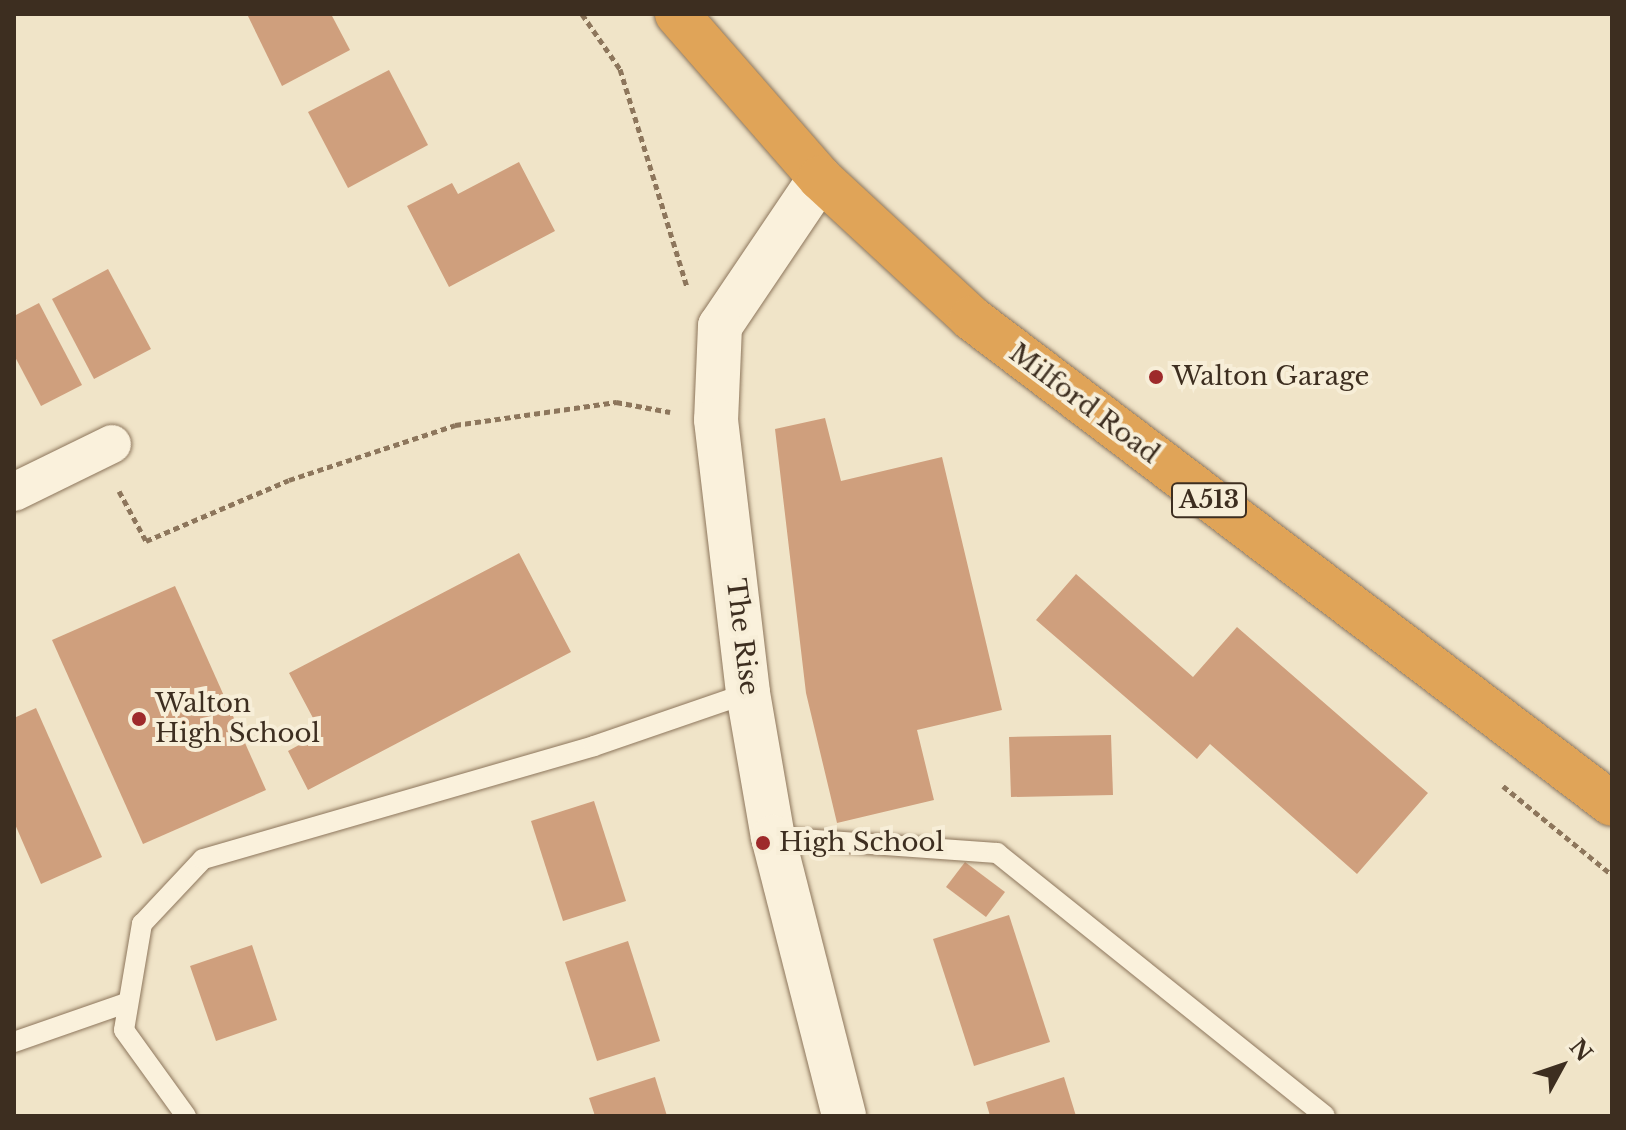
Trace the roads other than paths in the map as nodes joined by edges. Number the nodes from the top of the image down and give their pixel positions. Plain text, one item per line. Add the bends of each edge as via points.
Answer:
1 (677, 14) edge
2 (820, 178) junction
3 (104, 448) road end
4 (14, 492) edge
5 (748, 693) junction
6 (1612, 804) edge
7 (773, 837) junction
8 (126, 1003) junction
9 (14, 1042) edge
10 (186, 1116) edge
11 (844, 1116) edge
12 (1325, 1116) edge

1 - 2 highway, Milford Road / A513
2 - 5 street, The Rise via 720,326 716,420
2 - 6 highway, Milford Road / A513 via 971,318
3 - 4 street
5 - 7 street, The Rise
5 - 8 lane via 594,746 203,859 142,924
7 - 11 street, The Rise
7 - 12 lane via 997,853
8 - 9 lane
8 - 10 lane via 124,1030

